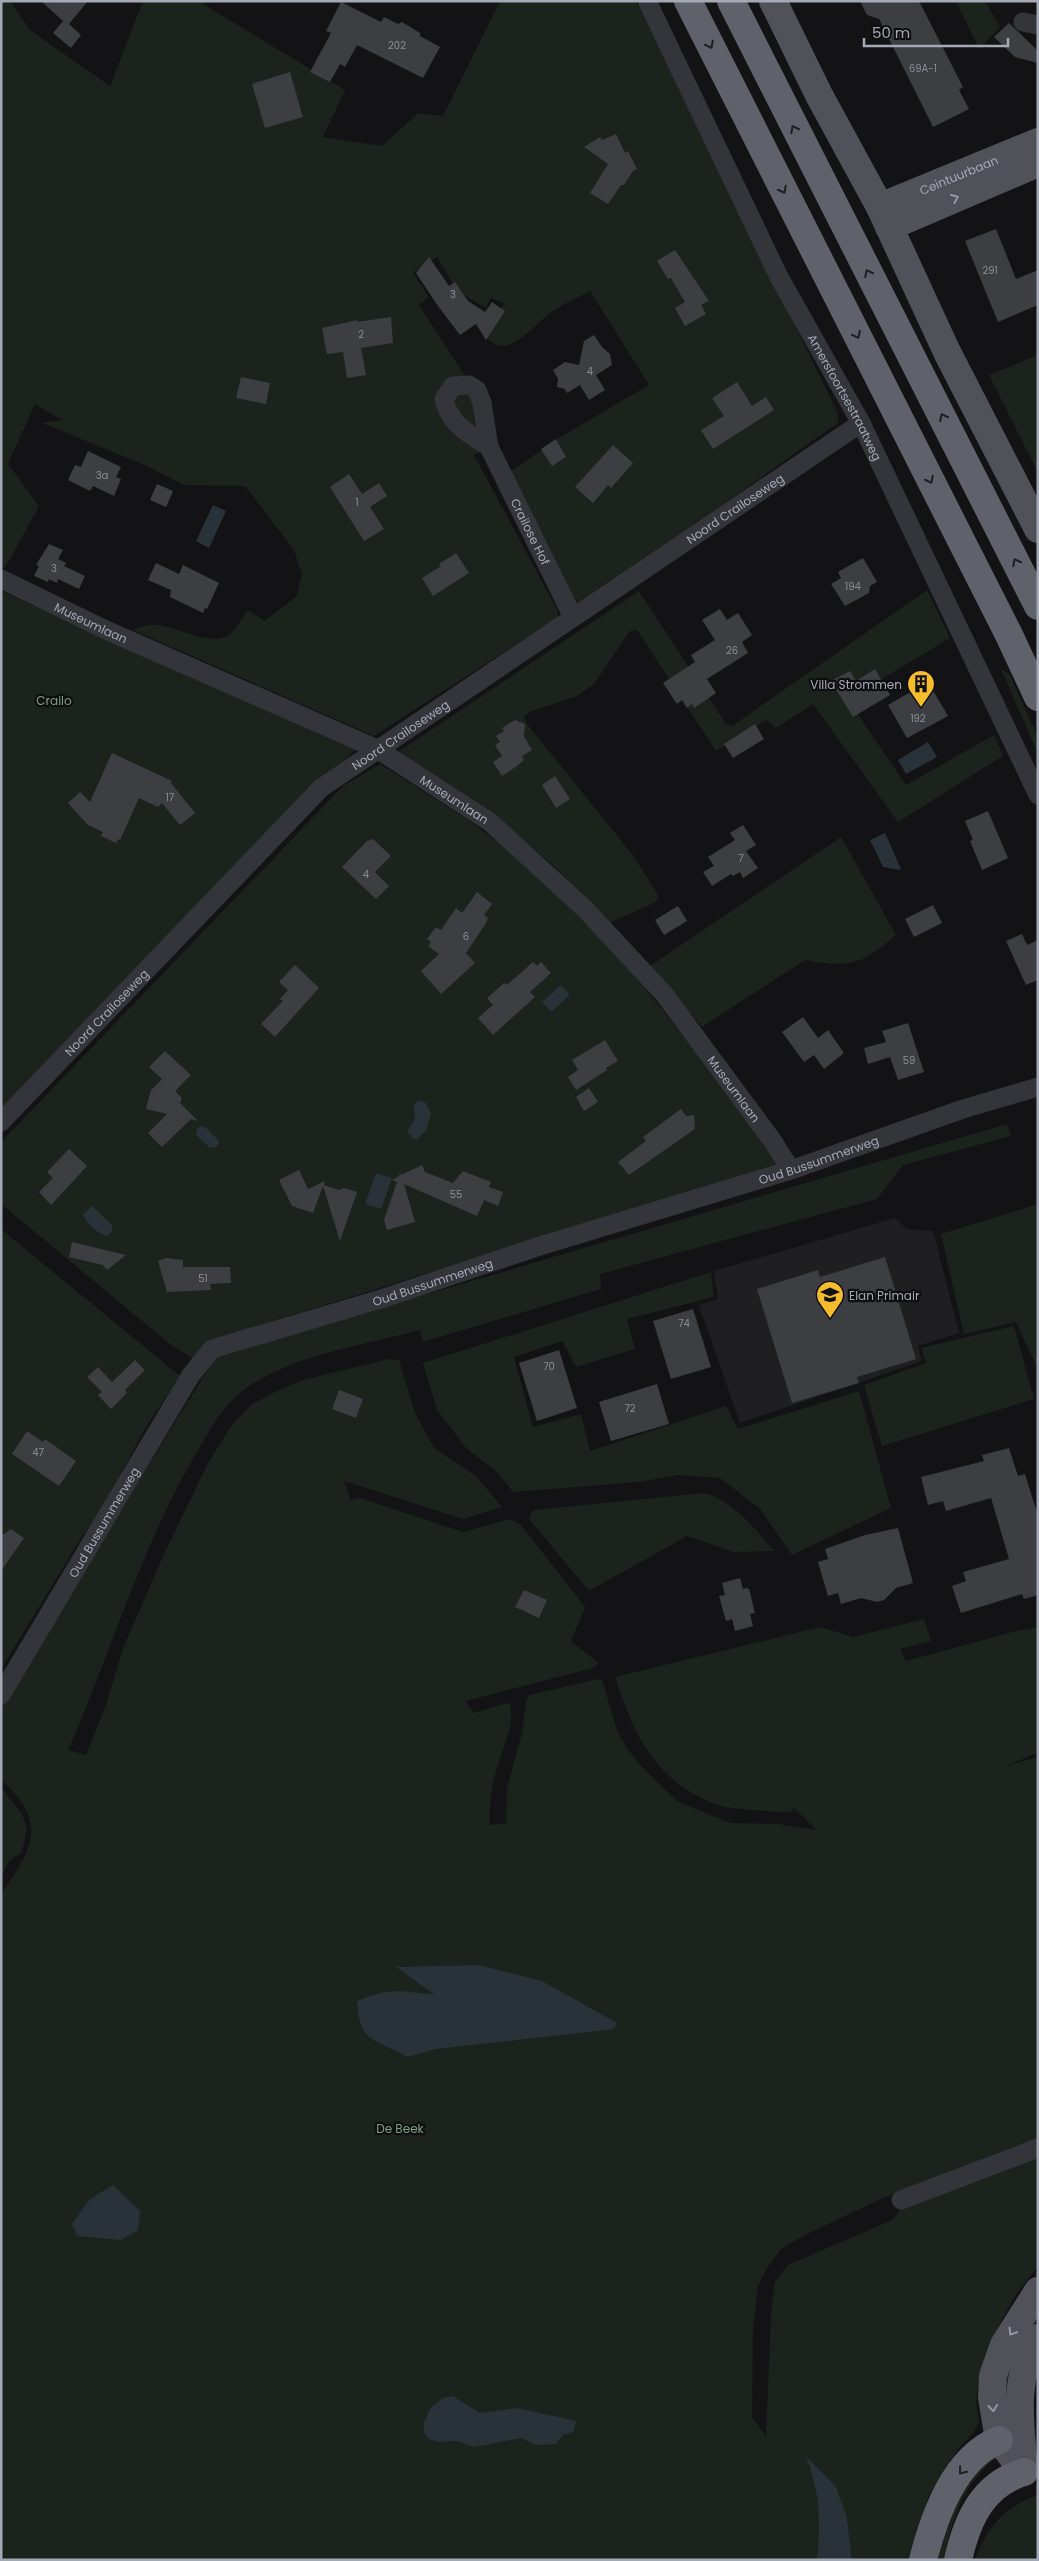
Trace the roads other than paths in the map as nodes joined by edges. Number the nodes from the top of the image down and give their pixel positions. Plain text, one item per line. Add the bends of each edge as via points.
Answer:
1 (688, 1) edge
2 (731, 1) edge
3 (773, 1) edge
4 (648, 3) dead end
5 (1038, 142) edge
6 (1038, 163) edge
7 (884, 217) junction
8 (861, 423) junction
9 (489, 447) dead end
10 (1038, 529) edge
11 (1, 579) edge
12 (1038, 606) edge
13 (574, 617) junction
14 (1038, 697) edge
15 (377, 749) junction
16 (1038, 795) edge
17 (1038, 1087) edge
18 (1, 1122) edge
19 (791, 1170) junction
20 (1, 1695) edge
21 (1038, 2148) edge
22 (901, 2200) dead end
23 (1038, 2290) edge
24 (1038, 2338) edge
25 (1021, 2377) junction
26 (1038, 2404) edge
27 (1020, 2438) edge
28 (1031, 2472) edge
29 (923, 2560) edge
30 (958, 2560) edge

1 -> 14 highway
12 -> 2 highway
3 - 7 main road
4 - 8 street, Amersfoortsestraatweg via 780,277
5 - 7 main road, Ceintuurbaan
7 -> 6 main road, Ceintuurbaan
7 - 10 main road
8 - 13 street, Noord Crailoseweg
8 - 16 street, Amersfoortsestraatweg
9 - 13 street, Crailose Hof
11 - 15 street, Museumlaan via 106,630
13 - 15 street, Noord Crailoseweg
15 - 18 street, Noord Crailoseweg via 321,788
15 - 19 street, Museumlaan via 490,822 585,909 664,994
17 - 19 street, Oud Bussummerweg via 963,1109
19 - 20 street, Oud Bussummerweg via 212,1349 191,1375
21 - 22 street
23 -> 27 main road via 1004,2345 993,2376 992,2397
24 - 25 main road
25 - 26 main road
25 - 27 main road
27 - 28 main road
27 -> 29 highway via 978,2452 959,2475 942,2504
28 - 30 highway via 1002,2481 979,2503

